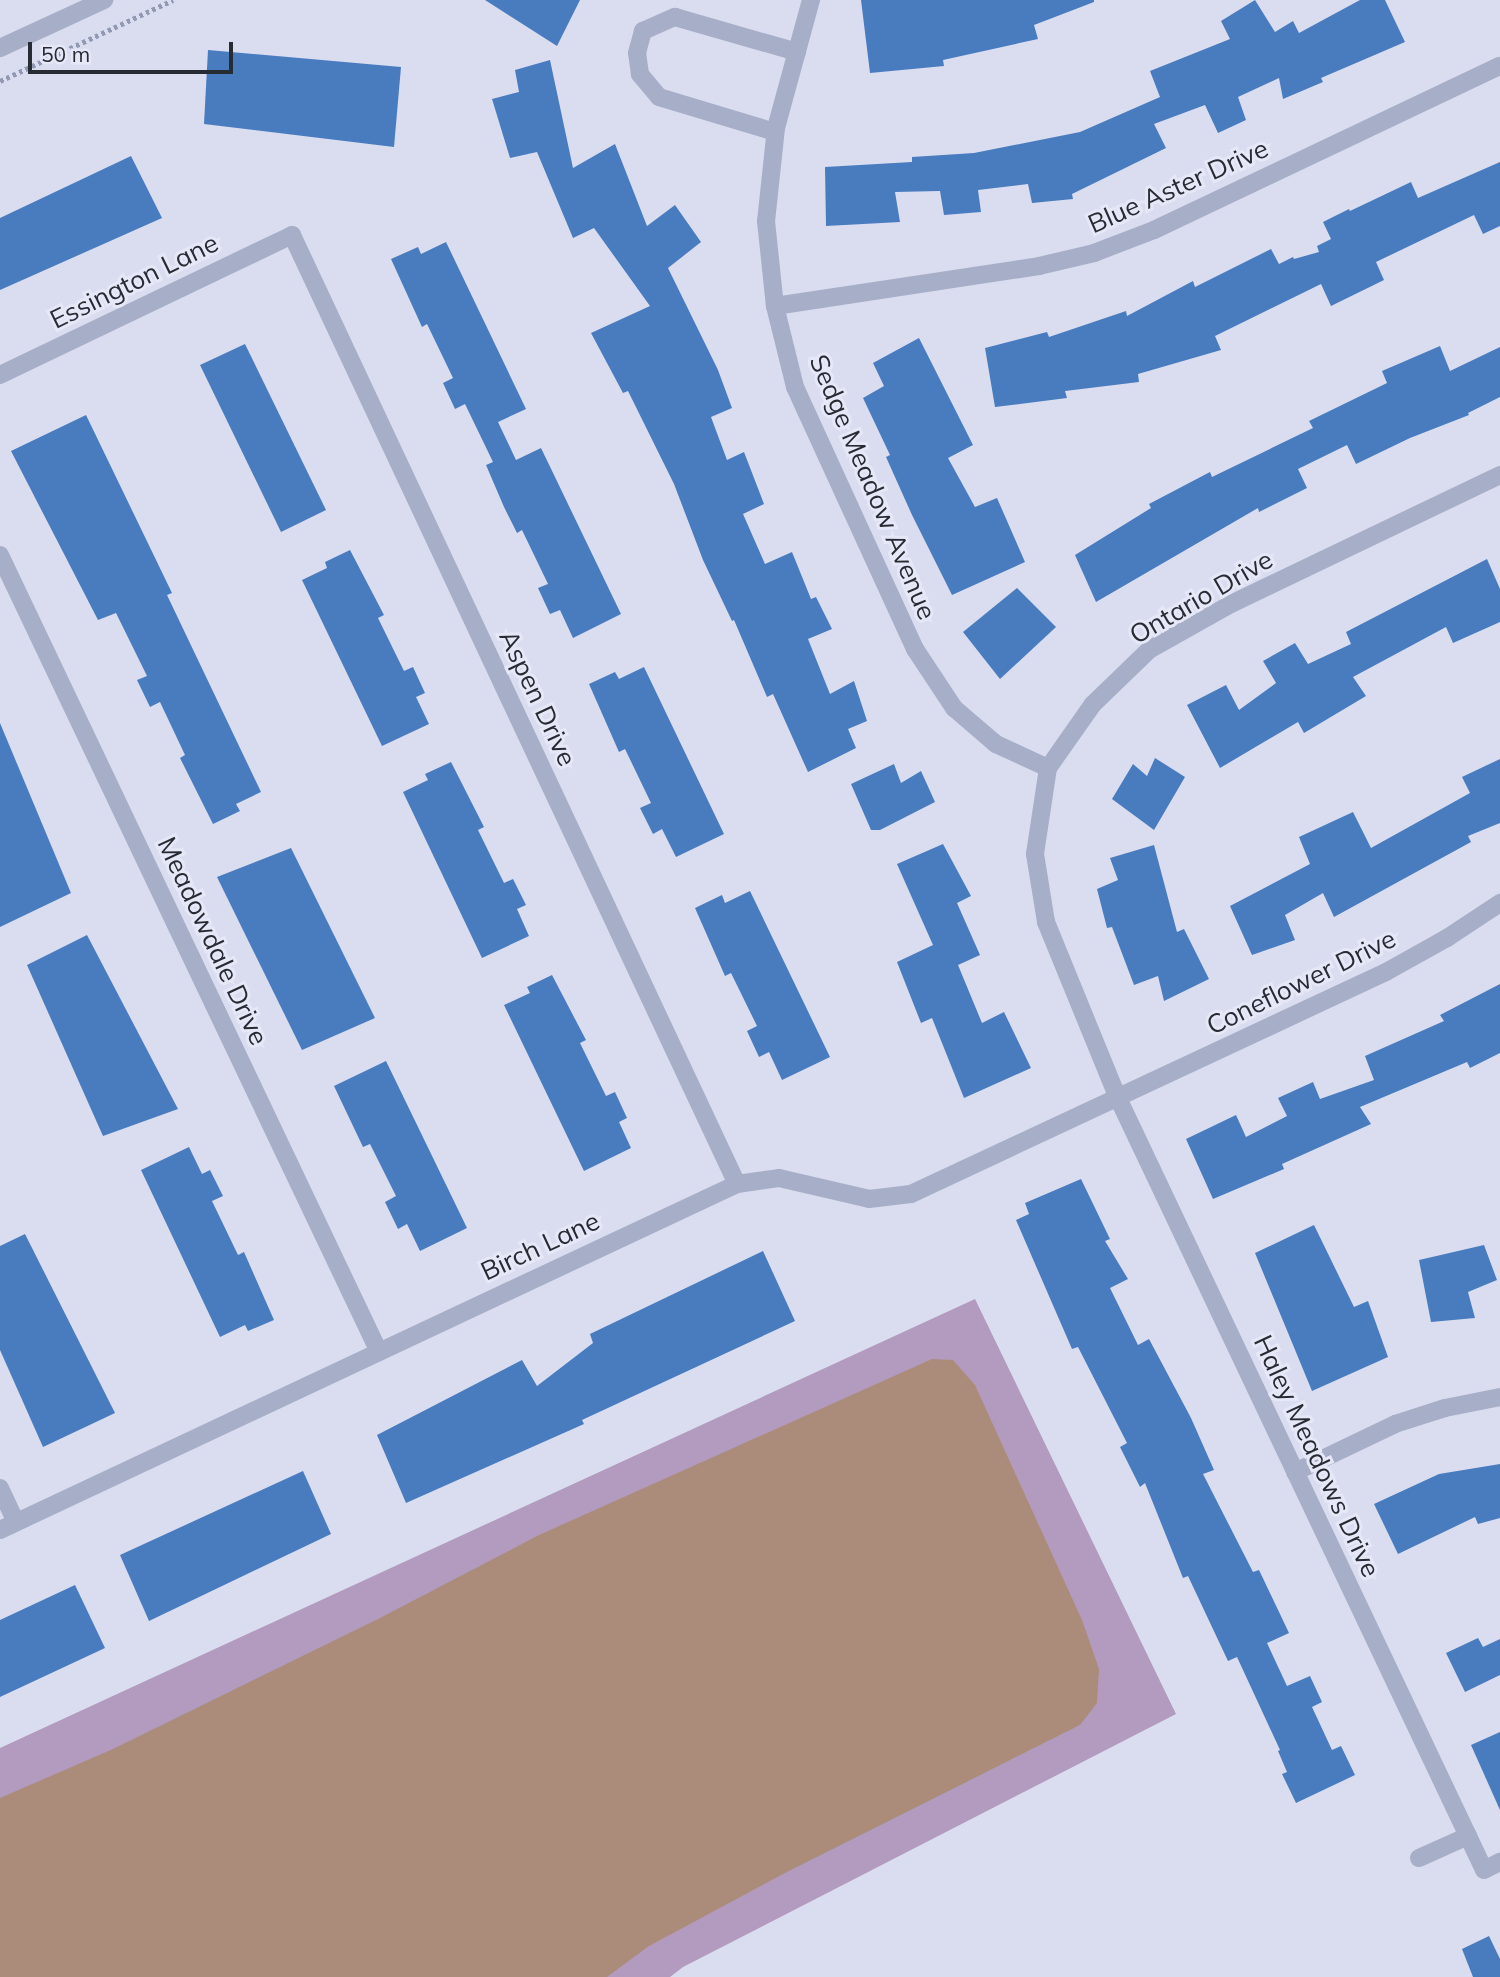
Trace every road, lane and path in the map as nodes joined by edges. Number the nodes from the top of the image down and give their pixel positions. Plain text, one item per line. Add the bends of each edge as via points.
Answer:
1 (104, 0) edge
2 (173, 0) edge
3 (811, 0) edge
4 (0, 48) edge
5 (797, 52) junction
6 (1500, 66) edge
7 (0, 81) edge
8 (775, 132) junction
9 (292, 235) joint
10 (775, 306) junction
11 (0, 375) edge
12 (1500, 475) edge
13 (0, 555) edge
14 (1048, 768) junction
15 (1500, 902) edge
16 (1118, 1098) junction
17 (737, 1184) junction
18 (378, 1350) junction
19 (1500, 1397) edge
20 (1295, 1472) junction
21 (0, 1488) edge
22 (8, 1526) edge
23 (1468, 1836) junction
24 (1419, 1858) dead end
25 (1492, 1866) edge

1 - 4 street
2 - 7 path
3 - 5 street, Sedge Meadow Avenue
5 - 8 street, Sedge Meadow Avenue
5 - 8 street via 675,17 643,31 637,53 640,74 659,97
6 - 10 street, Blue Aster Drive via 1154,230 1094,253
8 - 10 street, Sedge Meadow Avenue via 766,221
9 - 11 street, Essington Lane
9 - 17 street, Aspen Drive
10 - 14 street, Sedge Meadow Avenue via 795,387 915,649 954,708 996,744
12 - 14 street, Ontario Drive via 1231,604 1149,650 1093,704
13 - 18 street, Meadowdale Drive
14 - 16 street, Ontario Drive via 1035,854 1046,922
15 - 16 street, Coneflower Drive via 1386,972
16 - 17 street, Birch Lane via 911,1194 869,1199 779,1178
16 - 20 street, Haley Meadows Drive
17 - 18 street, Birch Lane
18 - 22 street, Birch Lane
19 - 20 street via 1395,1424
20 - 23 street, Haley Meadows Drive
21 - 22 street
23 - 24 street
23 - 25 street, Haley Meadows Drive

